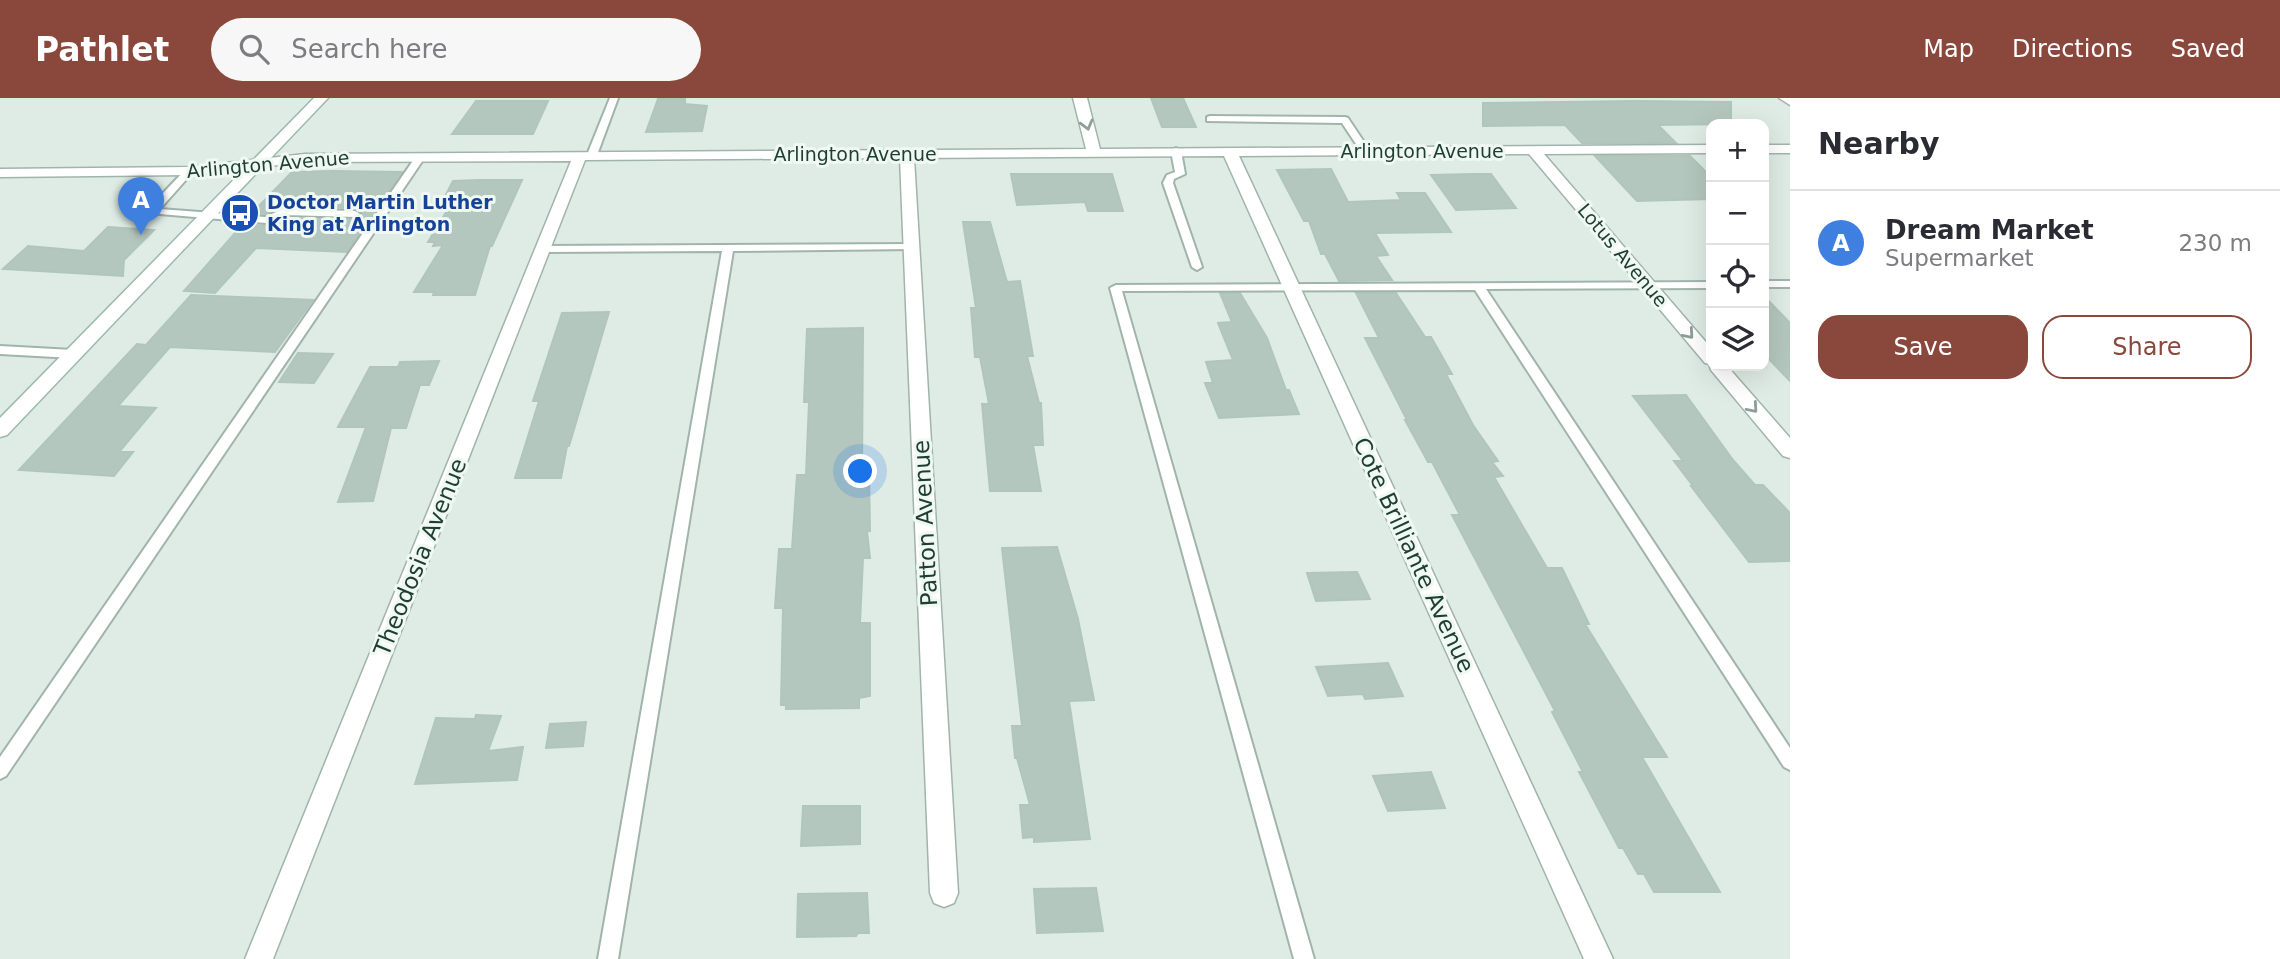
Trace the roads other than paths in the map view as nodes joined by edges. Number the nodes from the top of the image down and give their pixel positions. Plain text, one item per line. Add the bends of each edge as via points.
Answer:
1 (321, 98) edge
2 (614, 98) edge
3 (1080, 98) edge
4 (1786, 98) edge
5 (1790, 101) edge
6 (1210, 119) dead end
7 (1706, 149) edge
8 (1769, 149) edge
9 (1790, 149) edge
10 (1176, 151) junction
11 (1229, 151) junction
12 (1365, 151) junction
13 (1534, 151) junction
14 (1094, 152) junction
15 (907, 153) junction
16 (586, 156) junction
17 (420, 157) junction
18 (256, 164) junction
19 (189, 172) junction
20 (0, 173) edge
21 (355, 214) dead end
22 (207, 215) junction
23 (912, 247) junction
24 (728, 248) junction
25 (543, 249) junction
26 (1198, 267) dead end
27 (1769, 284) edge
28 (1790, 284) edge
29 (1648, 285) junction
30 (1706, 285) edge
31 (1478, 286) junction
32 (1292, 287) junction
33 (0, 350) edge
34 (1706, 353) edge
35 (73, 354) junction
36 (1721, 371) edge
37 (0, 430) edge
38 (1790, 451) edge
39 (1790, 762) edge
40 (0, 771) edge
41 (944, 892) dead end
42 (259, 959) edge
43 (608, 959) edge
44 (1304, 959) edge
45 (1599, 959) edge

1 - 18 street
2 - 16 lane
3 -> 14 street
4 - 5 street
6 - 12 lane via 1345,120
7 - 13 street, Arlington Avenue
8 - 9 street
10 - 11 street, Arlington Avenue
10 - 14 street, Arlington Avenue
10 - 26 lane via 1180,174 1170,177 1168,183
11 - 12 street, Arlington Avenue
11 - 32 street, Cote Brilliante Avenue
12 - 13 street, Arlington Avenue
13 - 29 street, Lotus Avenue
14 - 15 street, Arlington Avenue
15 - 16 street, Arlington Avenue
15 - 23 street, Patton Avenue
16 - 17 street, Arlington Avenue
16 - 25 street, Theodosia Avenue
17 - 18 street, Arlington Avenue via 305,158
17 - 40 lane
18 - 19 street, Arlington Avenue
18 - 22 street
19 - 20 street, Arlington Avenue
19 - 22 lane via 152,211
21 - 22 lane via 283,212 266,220
22 - 35 street
23 - 24 lane
23 - 41 street, Patton Avenue
24 - 25 lane
24 - 43 lane
25 - 42 street, Theodosia Avenue
27 - 28 lane
29 - 30 lane
29 - 31 lane
29 -> 34 street, Lotus Avenue
31 - 32 lane
31 - 39 lane
32 - 44 lane via 1116,288
32 - 45 street, Cote Brilliante Avenue
33 - 35 lane
35 - 37 street
36 -> 38 street

